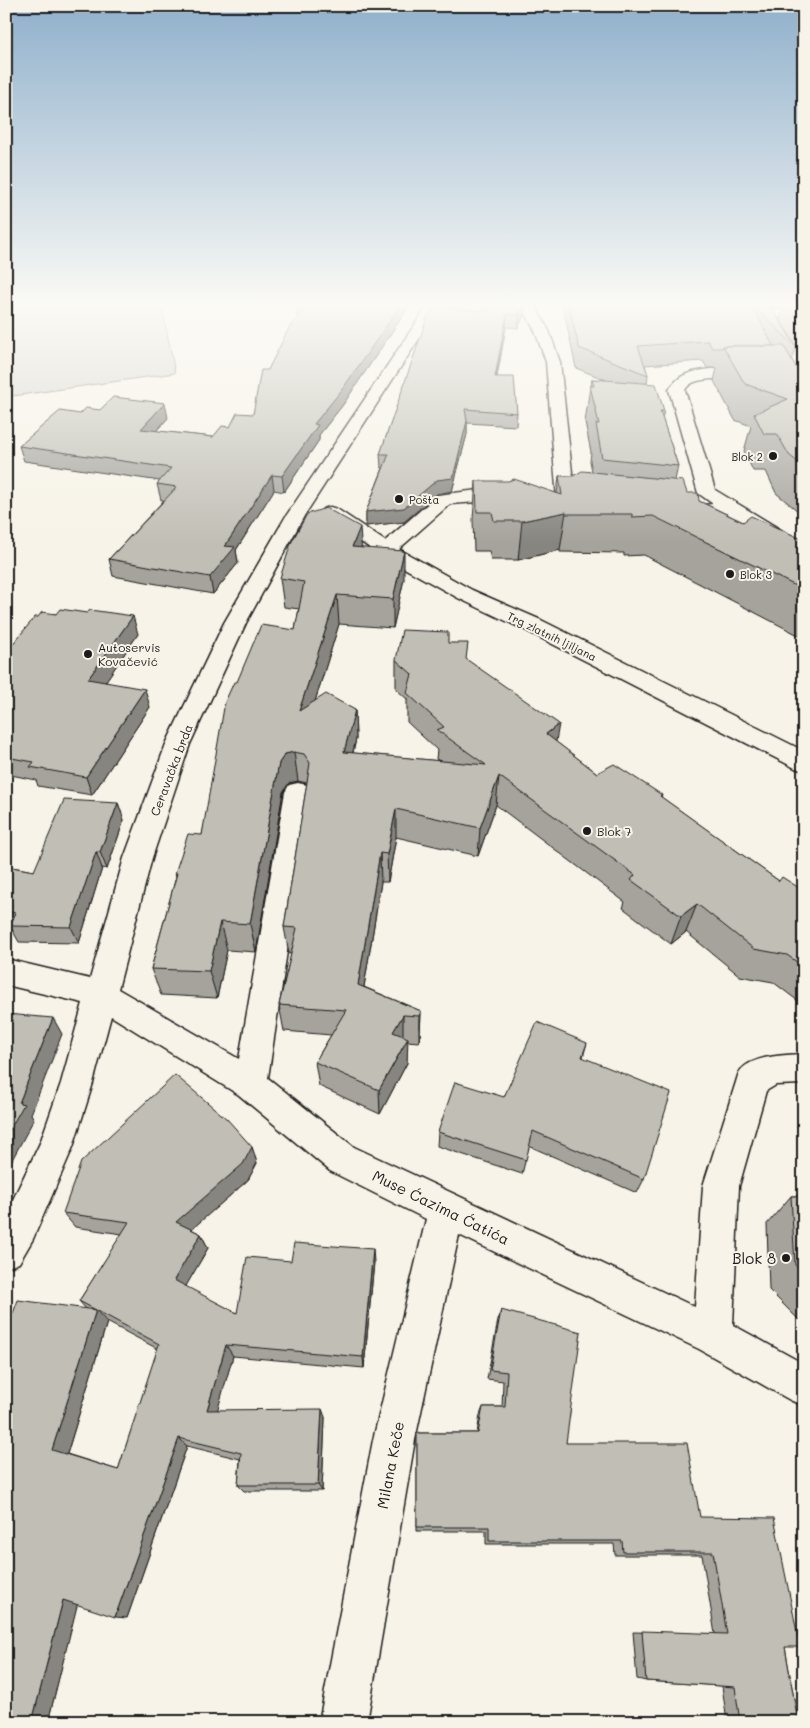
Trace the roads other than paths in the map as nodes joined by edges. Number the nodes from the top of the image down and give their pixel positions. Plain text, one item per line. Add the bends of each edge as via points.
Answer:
1 (384, 383) edge
2 (555, 383) edge
3 (682, 383) edge
4 (308, 498) junction
5 (527, 498) edge
6 (546, 500) edge
7 (566, 500) junction
8 (586, 503) edge
9 (727, 507) junction
10 (662, 512) edge
11 (779, 537) edge
12 (386, 550) junction
13 (804, 762) edge
14 (298, 792) dead end
15 (6, 972) edge
16 (100, 994) junction
17 (804, 1069) edge
18 (251, 1084) junction
19 (446, 1210) junction
20 (6, 1250) edge
21 (713, 1335) junction
22 (804, 1386) edge
23 (343, 1722) edge

1 - 4 street, Ceravačka brda
2 - 7 street
3 - 9 street via 677,390 707,493
4 - 12 street, Trg zlatnih ljiljana
4 - 16 street, Ceravačka brda via 235,623 178,744 138,858
5 - 12 street via 478,496 445,499
6 - 7 street
7 - 8 street
9 - 10 street via 702,512
9 - 11 street
12 - 13 street, Trg zlatnih ljiljana via 465,594
14 - 18 street
15 - 16 street, Muse Ćazima Ćatića
16 - 18 street, Muse Ćazima Ćatića
16 - 20 street, Ceravačka brda via 56,1147
17 - 21 street via 762,1073 752,1082 721,1186
18 - 19 street, Muse Ćazima Ćatića via 342,1159
19 - 21 street, Muse Ćazima Ćatića
19 - 23 street, Milana Keče via 394,1440
21 - 22 street, Muse Ćazima Ćatića

